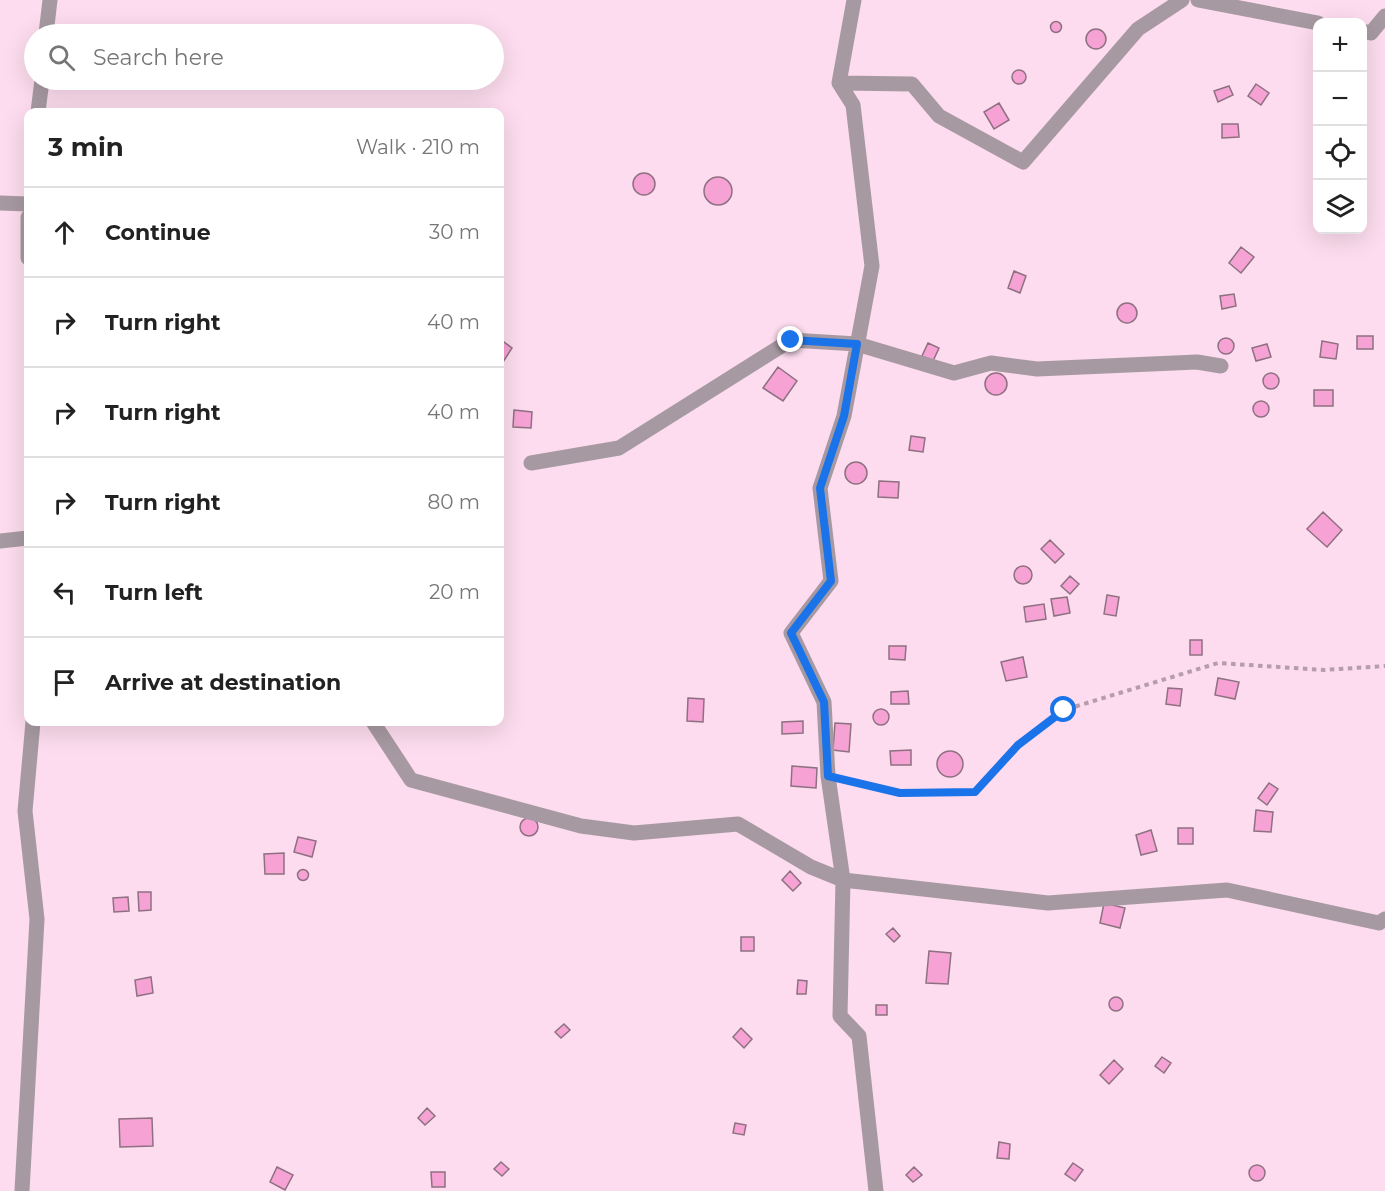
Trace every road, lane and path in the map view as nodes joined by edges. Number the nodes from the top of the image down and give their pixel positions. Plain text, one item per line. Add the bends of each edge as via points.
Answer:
1 (50, 0) edge
2 (854, 0) edge
3 (1182, 0) edge
4 (1198, 0) edge
5 (1385, 16) edge
6 (1313, 22) edge
7 (47, 24) edge
8 (1367, 32) edge
9 (839, 83) junction
10 (41, 90) edge
11 (38, 108) edge
12 (0, 203) edge
13 (24, 204) edge
14 (857, 344) junction
15 (1221, 366) dead end
16 (531, 463) dead end
17 (24, 539) edge
18 (0, 542) edge
19 (1385, 666) edge
20 (33, 726) edge
21 (376, 726) edge
22 (828, 776) junction
23 (843, 880) junction
24 (1385, 919) edge
25 (22, 1191) edge
26 (876, 1191) edge

1 - 7 street
2 - 9 street
3 - 9 street via 1138,29 1023,162 939,116 912,84
4 - 6 street
5 - 8 street via 1371,33
9 - 14 street via 853,105 872,266
10 - 11 street
12 - 13 street
14 - 15 street via 954,373 991,363 1037,369 1197,362
14 - 16 street via 791,340 618,448
14 - 22 street via 844,416 820,488 831,581 791,633 824,702
17 - 18 street
19 - 22 path via 1324,670 1218,663 1064,710 1018,745 975,792 900,793
20 - 25 street via 26,811 37,919
21 - 23 street via 411,780 592,828 634,833 738,824 811,867
22 - 23 street
23 - 24 street via 1048,903 1227,890 1379,923
23 - 26 street via 840,1016 859,1036

